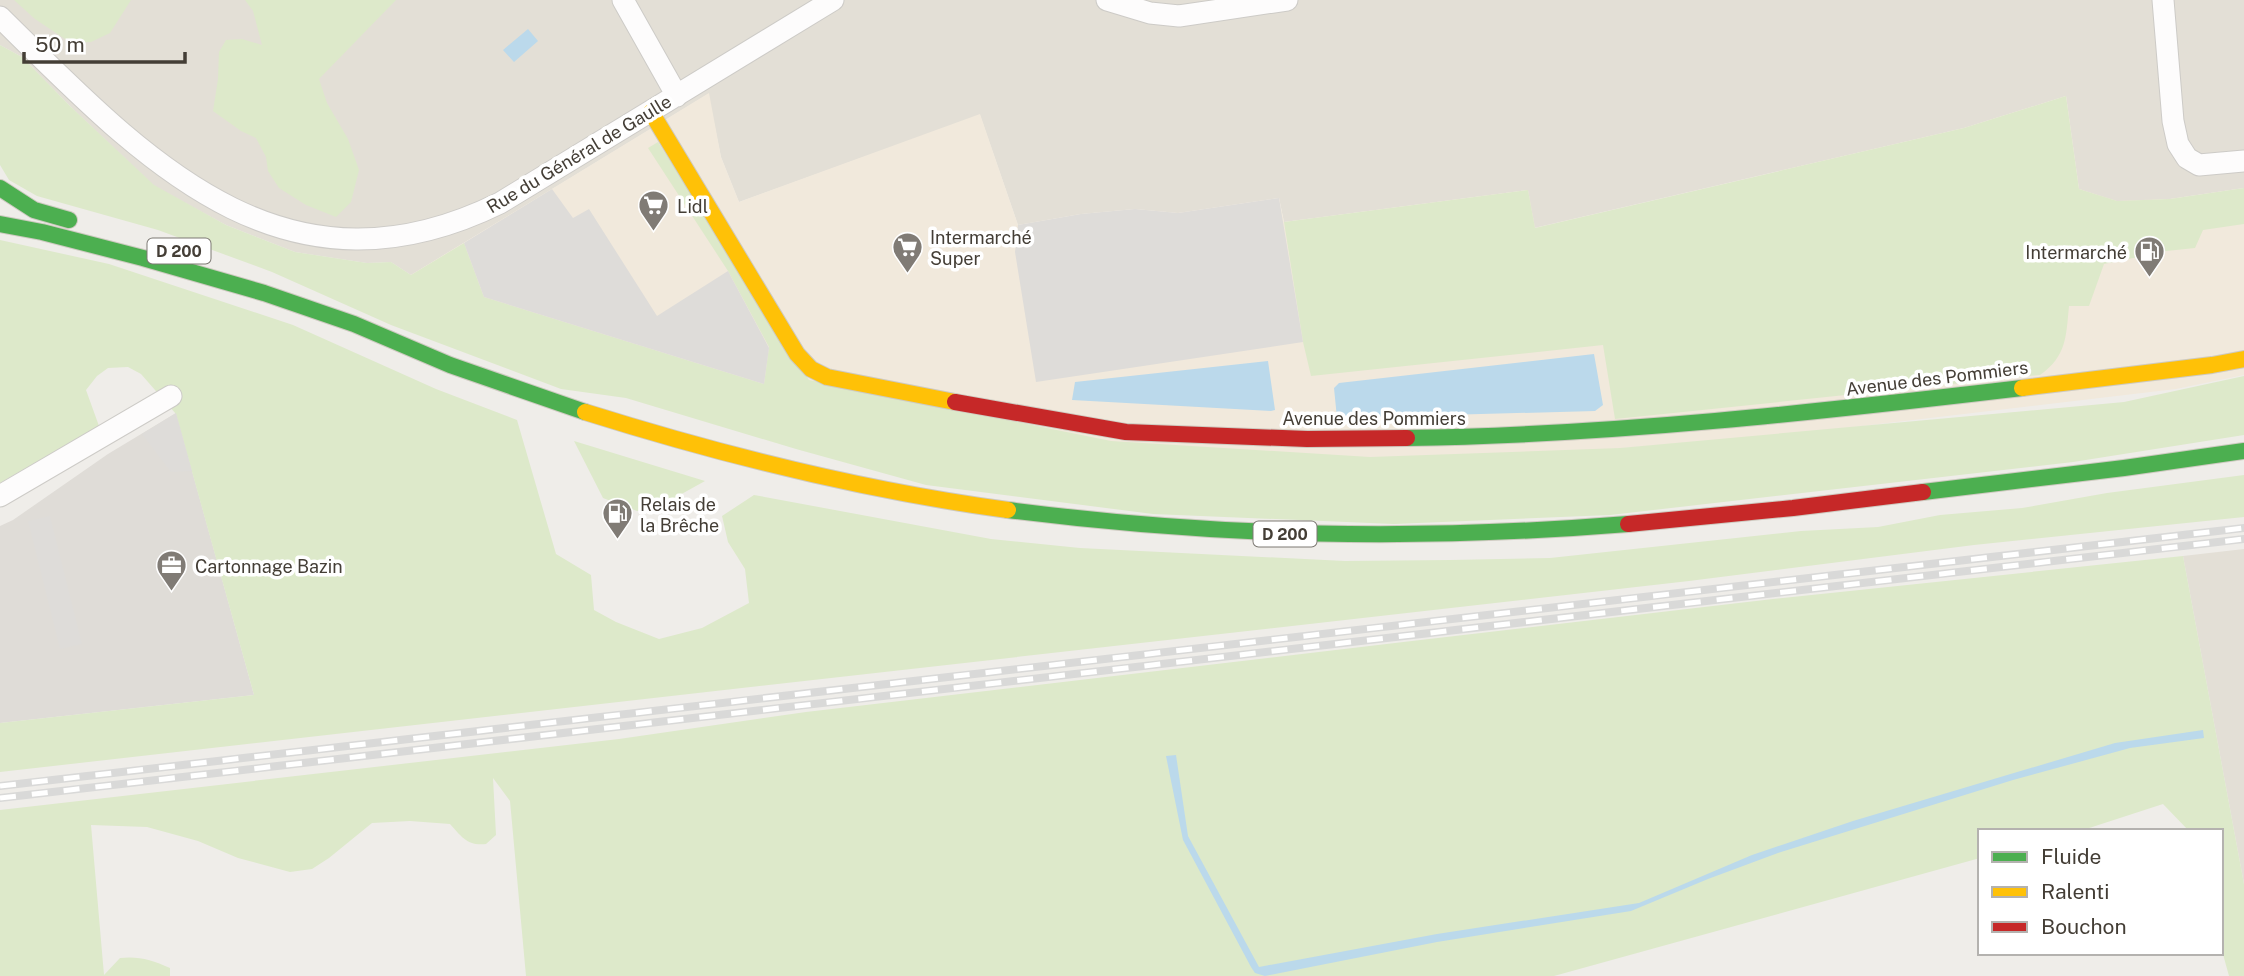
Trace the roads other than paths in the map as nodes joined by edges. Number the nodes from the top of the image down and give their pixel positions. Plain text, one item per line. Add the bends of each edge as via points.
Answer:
1 (623, 0) edge
2 (832, 0) edge
3 (1107, 0) edge
4 (1287, 0) edge
5 (2163, 0) edge
6 (0, 17) edge
7 (677, 96) junction
8 (651, 112) junction
9 (2244, 161) edge
10 (0, 188) edge
11 (0, 224) edge
12 (87, 225) dead end
13 (248, 272) dead end
14 (355, 325) junction
15 (2244, 359) edge
16 (171, 396) dead end
17 (2242, 452) edge
18 (0, 496) edge

1 - 7 street
2 - 7 street, Rue du Général de Gaulle
3 - 4 street via 1179,16
5 - 9 street via 2178,144 2187,158 2199,165
6 - 8 street, Rue du Général de Gaulle via 103,118 174,175 235,211 279,227 327,236 405,235 467,218
7 - 8 street, Rue du Général de Gaulle
8 - 15 main road, Avenue des Pommiers via 797,355 811,369 827,377 1126,432 1307,439 1480,437 1659,426 1853,408
10 - 12 main road via 34,210
11 - 14 main road, D 200 via 241,284
13 - 14 main road, D 200
14 - 17 main road, D 200 via 527,393 761,462 966,503 1195,529 1389,535 1669,521
16 - 18 street

